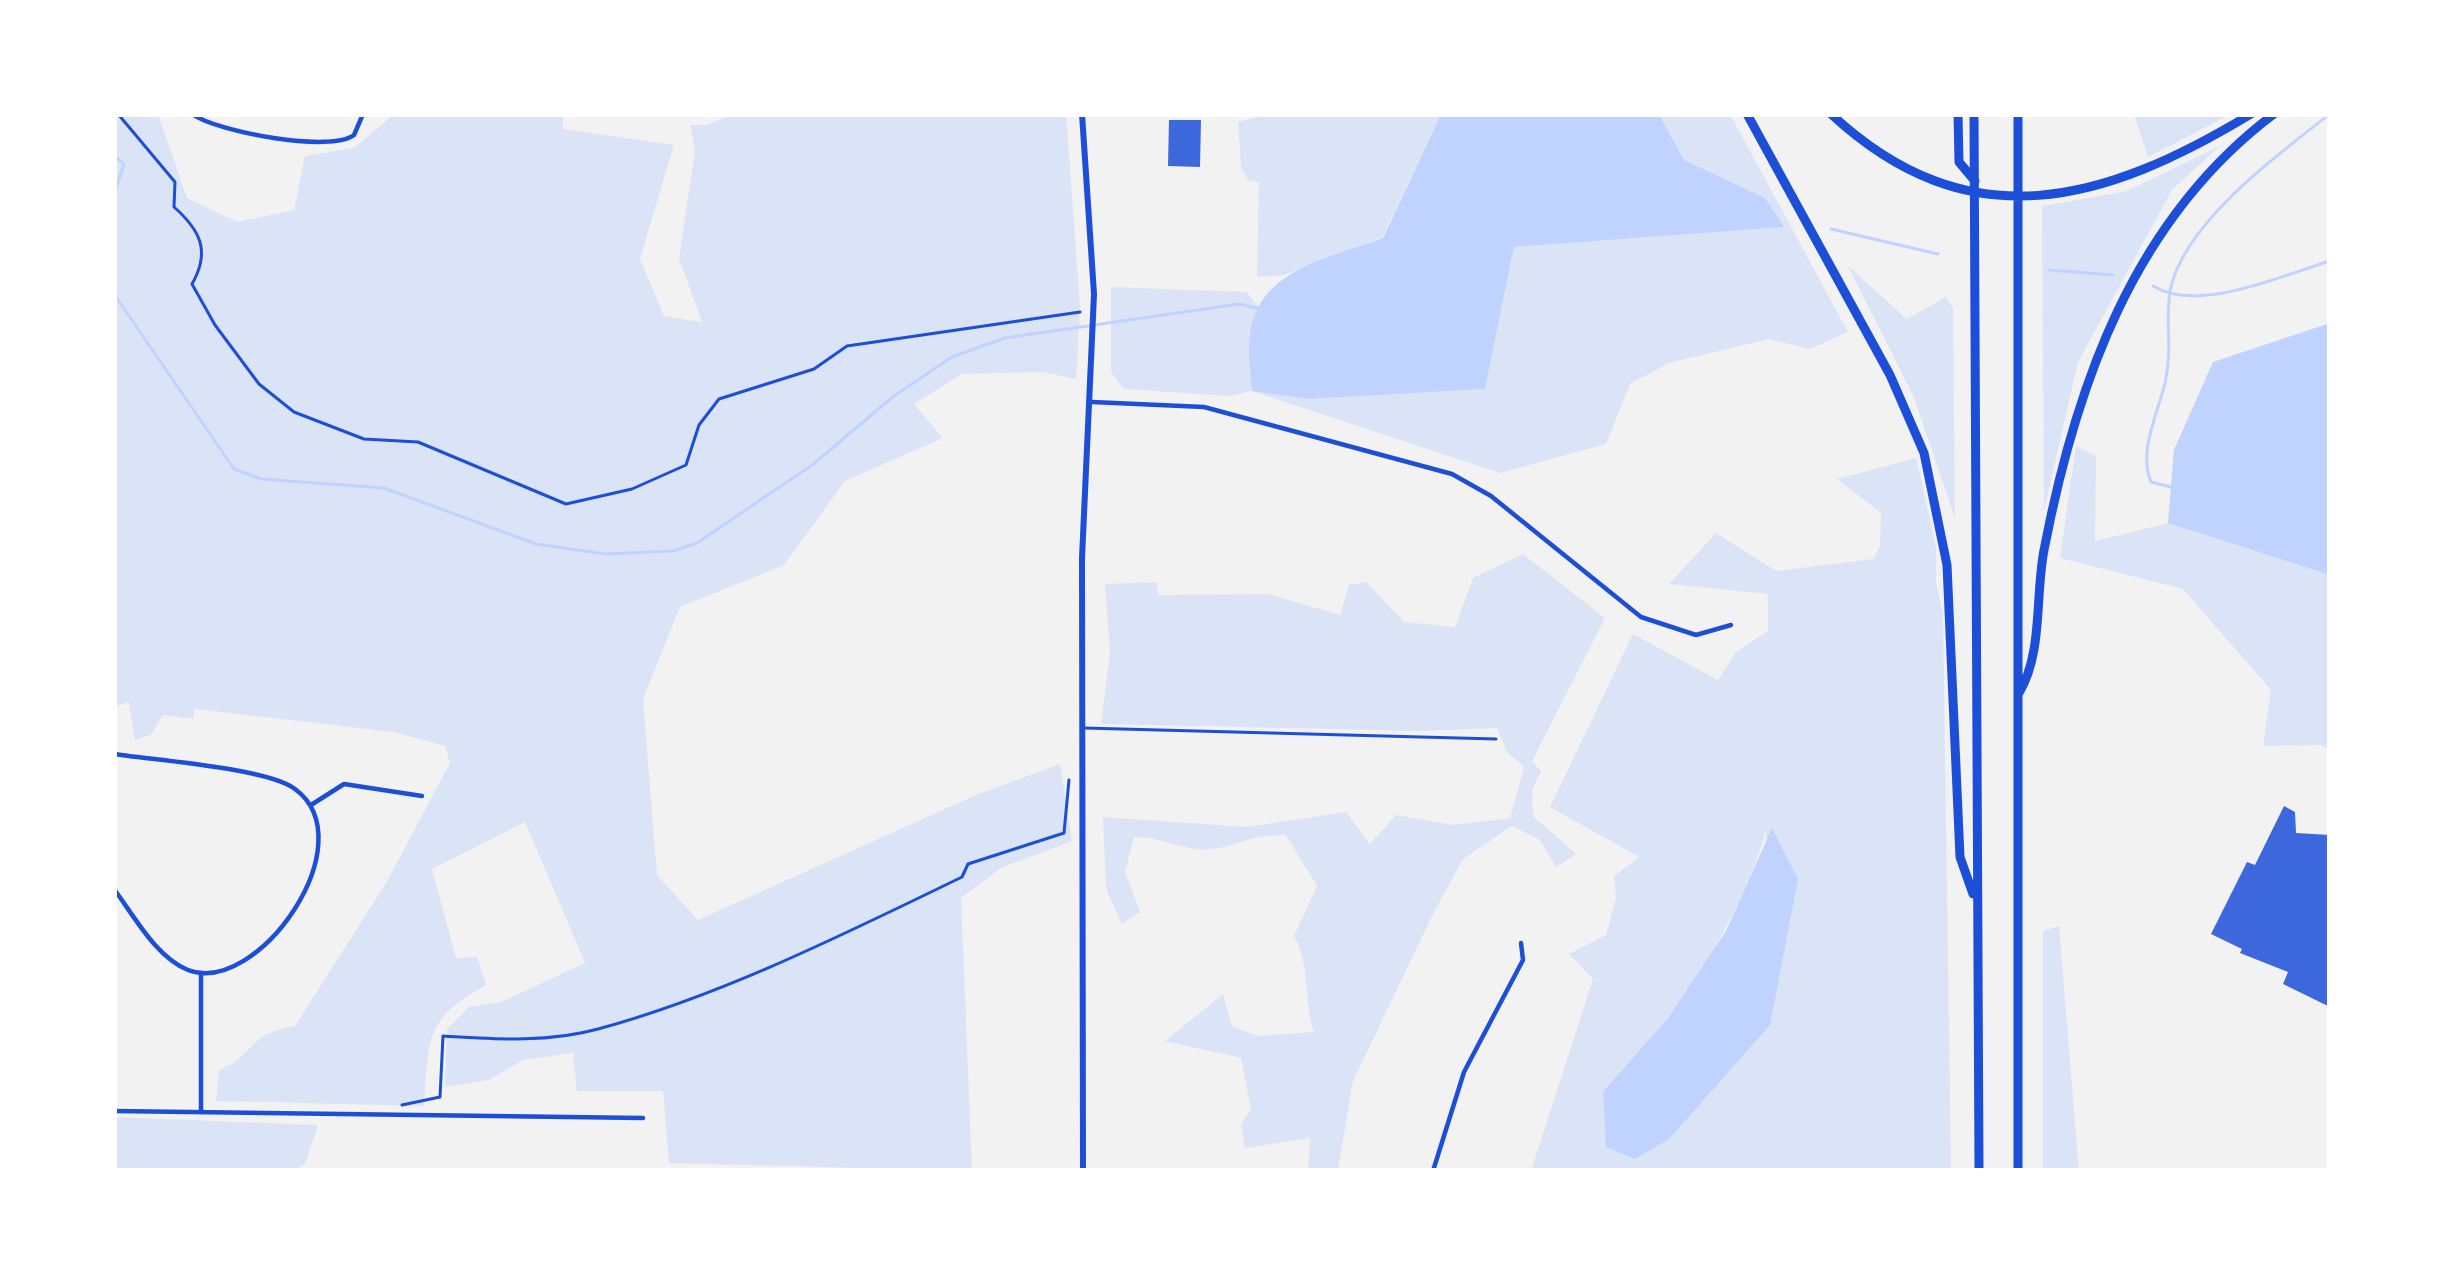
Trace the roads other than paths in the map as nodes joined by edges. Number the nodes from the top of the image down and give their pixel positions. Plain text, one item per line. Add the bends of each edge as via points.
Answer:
1 (192, 114) edge
2 (363, 114) edge
3 (1082, 114) edge
4 (1747, 114) edge
5 (1831, 114) edge
6 (1958, 114) edge
7 (1974, 114) edge
8 (2018, 114) edge
9 (2251, 114) edge
10 (2274, 114) edge
11 (1975, 182) junction
12 (1092, 402) junction
13 (1731, 625) dead end
14 (2016, 698) junction
15 (1082, 728) junction
16 (1496, 740) dead end
17 (114, 754) edge
18 (422, 796) dead end
19 (311, 805) junction
20 (114, 890) edge
21 (1976, 902) junction
22 (1521, 943) dead end
23 (201, 973) junction
24 (114, 1111) edge
25 (201, 1112) junction
26 (643, 1118) dead end
27 (1083, 1171) edge
28 (1433, 1171) edge
29 (1978, 1171) edge
30 (2018, 1171) edge

1 - 2 street via 227,129 332,145 354,135
3 - 12 street
4 - 21 highway via 1924,453 1947,565 1960,856
5 - 9 highway via 1868,146 1923,175 1990,193 2053,195 2135,176
6 - 11 highway via 1959,162
7 - 11 highway
8 - 14 highway
10 - 14 highway via 2172,215 2111,321 2057,481 2031,673
11 - 21 highway
12 - 13 street via 1204,407 1452,474 1641,617 1696,635
12 - 15 street
14 - 30 highway
15 - 16 lane
15 - 27 street
17 - 19 street via 271,778
18 - 19 street via 344,784
19 - 23 street via 322,837 316,870 259,953 231,970
20 - 23 street via 163,952
21 - 29 highway
22 - 28 street via 1523,960 1464,1072
23 - 25 street
24 - 25 street
25 - 26 street

